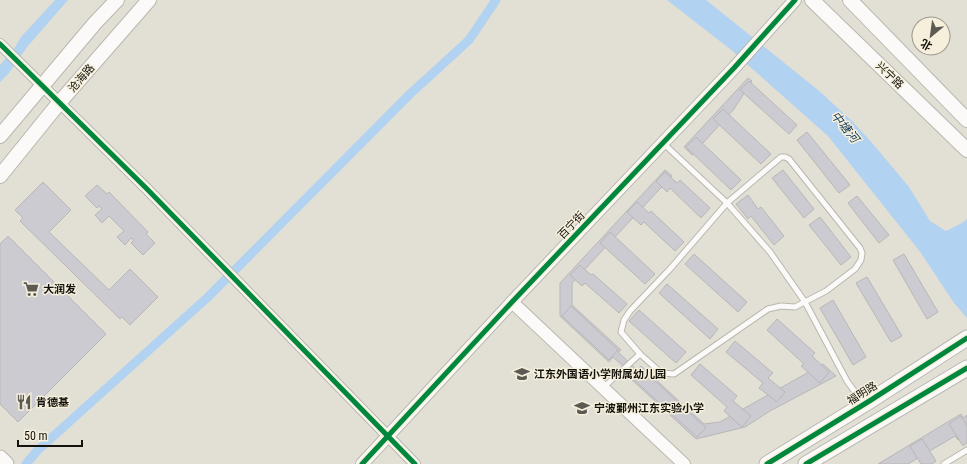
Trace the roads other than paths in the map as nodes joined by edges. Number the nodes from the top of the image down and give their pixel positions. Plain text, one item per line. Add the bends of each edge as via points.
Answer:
1 (117, 0) edge
2 (149, 0) edge
3 (795, 0) edge
4 (812, 0) edge
5 (850, 0) edge
6 (4, 48) edge
7 (42, 85) junction
8 (59, 103) junction
9 (967, 120) edge
10 (0, 136) edge
11 (663, 143) junction
12 (967, 150) edge
13 (0, 176) edge
14 (727, 204) junction
15 (512, 302) junction
16 (805, 302) junction
17 (965, 340) edge
18 (640, 354) junction
19 (967, 368) edge
20 (603, 388) junction
21 (864, 404) junction
22 (388, 436) junction
23 (967, 450) edge
24 (0, 458) edge
25 (952, 459) junction
26 (6, 464) edge
27 (362, 464) edge
28 (416, 464) edge
29 (684, 464) edge
30 (767, 464) edge
31 (806, 464) edge
32 (944, 464) edge
33 (956, 464) edge

1 - 7 main road
2 - 8 main road, 沧海路
3 - 11 street, 百宁街
4 - 12 main road, 兴宁路
5 - 9 main road
6 - 7 street
7 - 8 street
7 - 10 main road
8 - 13 main road, 沧海路
8 - 22 street via 231,274
11 - 14 lane
11 - 15 street, 百宁街
14 - 16 lane via 770,252
14 - 16 lane via 780,157 785,157 860,248 861,260 855,269 826,291
14 - 18 lane via 624,320 621,332
15 - 20 street
15 - 22 street, 百宁街
16 - 18 lane via 795,307 781,306 768,310 674,374 662,373
16 - 21 lane via 847,381
17 - 21 main road, 福明路
18 - 20 lane
19 - 31 main road
20 - 29 street
21 - 30 main road, 福明路
22 - 27 street, 百宁街
22 - 28 street
23 - 25 lane
24 - 26 main road
25 - 32 lane
25 - 33 lane

